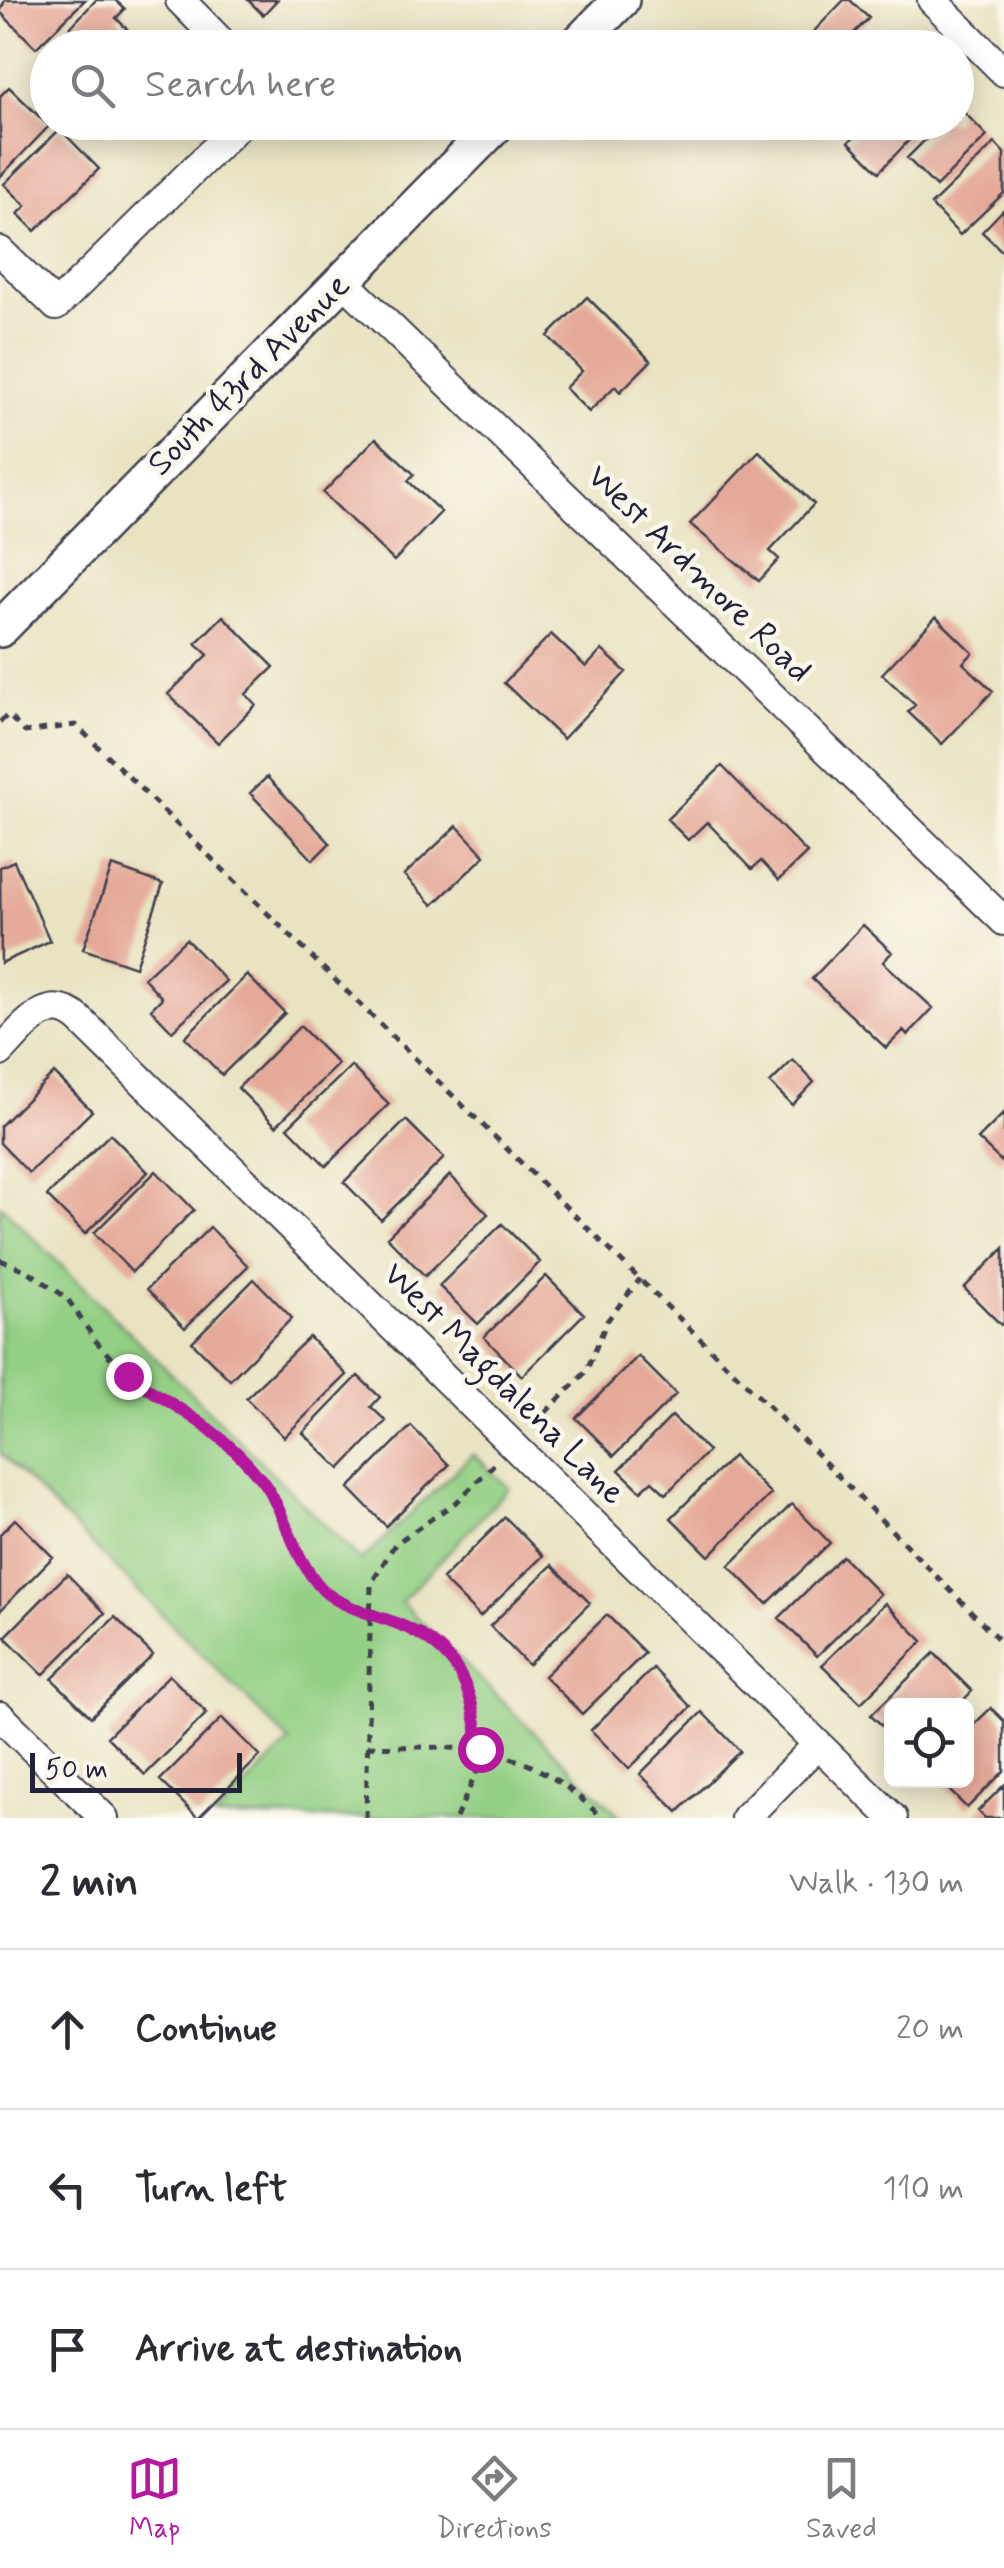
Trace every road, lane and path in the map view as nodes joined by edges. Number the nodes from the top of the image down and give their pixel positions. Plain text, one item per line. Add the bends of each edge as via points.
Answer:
1 (180, 0) edge
2 (621, 0) edge
3 (932, 0) edge
4 (209, 30) edge
5 (592, 30) edge
6 (962, 30) edge
7 (974, 42) edge
8 (1004, 72) edge
9 (224, 140) edge
10 (481, 140) edge
11 (0, 251) edge
12 (342, 280) junction
13 (7, 608) edge
14 (0, 722) edge
15 (1004, 921) edge
16 (0, 1052) edge
17 (0, 1260) edge
18 (640, 1279) junction
19 (534, 1424) dead end
20 (494, 1464) dead end
21 (369, 1614) junction
22 (1004, 1644) edge
23 (0, 1716) edge
24 (817, 1745) junction
25 (367, 1746) junction
26 (480, 1749) junction
27 (104, 1818) edge
28 (366, 1818) edge
29 (456, 1818) edge
30 (602, 1818) edge
31 (746, 1818) edge
32 (893, 1818) edge

1 - 4 street
2 - 5 street
3 - 6 street
7 - 8 street
9 - 11 street via 56,306
10 - 12 street, South 43rd Avenue
12 - 13 street, South 43rd Avenue
12 - 15 street, West Ardmore Road
14 - 18 path via 8,715 25,732 76,725
16 - 24 street, West Magdalena Lane via 39,1012 61,1007 80,1020
17 - 21 path via 67,1298 128,1376 214,1431 262,1479 299,1559 325,1593
18 - 19 path via 607,1321 586,1372
18 - 22 path
20 - 21 path via 458,1500 395,1544 371,1584
21 - 25 path
21 - 26 path via 422,1632 458,1668 474,1704
23 - 27 street
24 - 31 street
24 - 32 street, West Magdalena Lane
25 - 26 path
25 - 28 path
26 - 29 path
26 - 30 path via 544,1770

